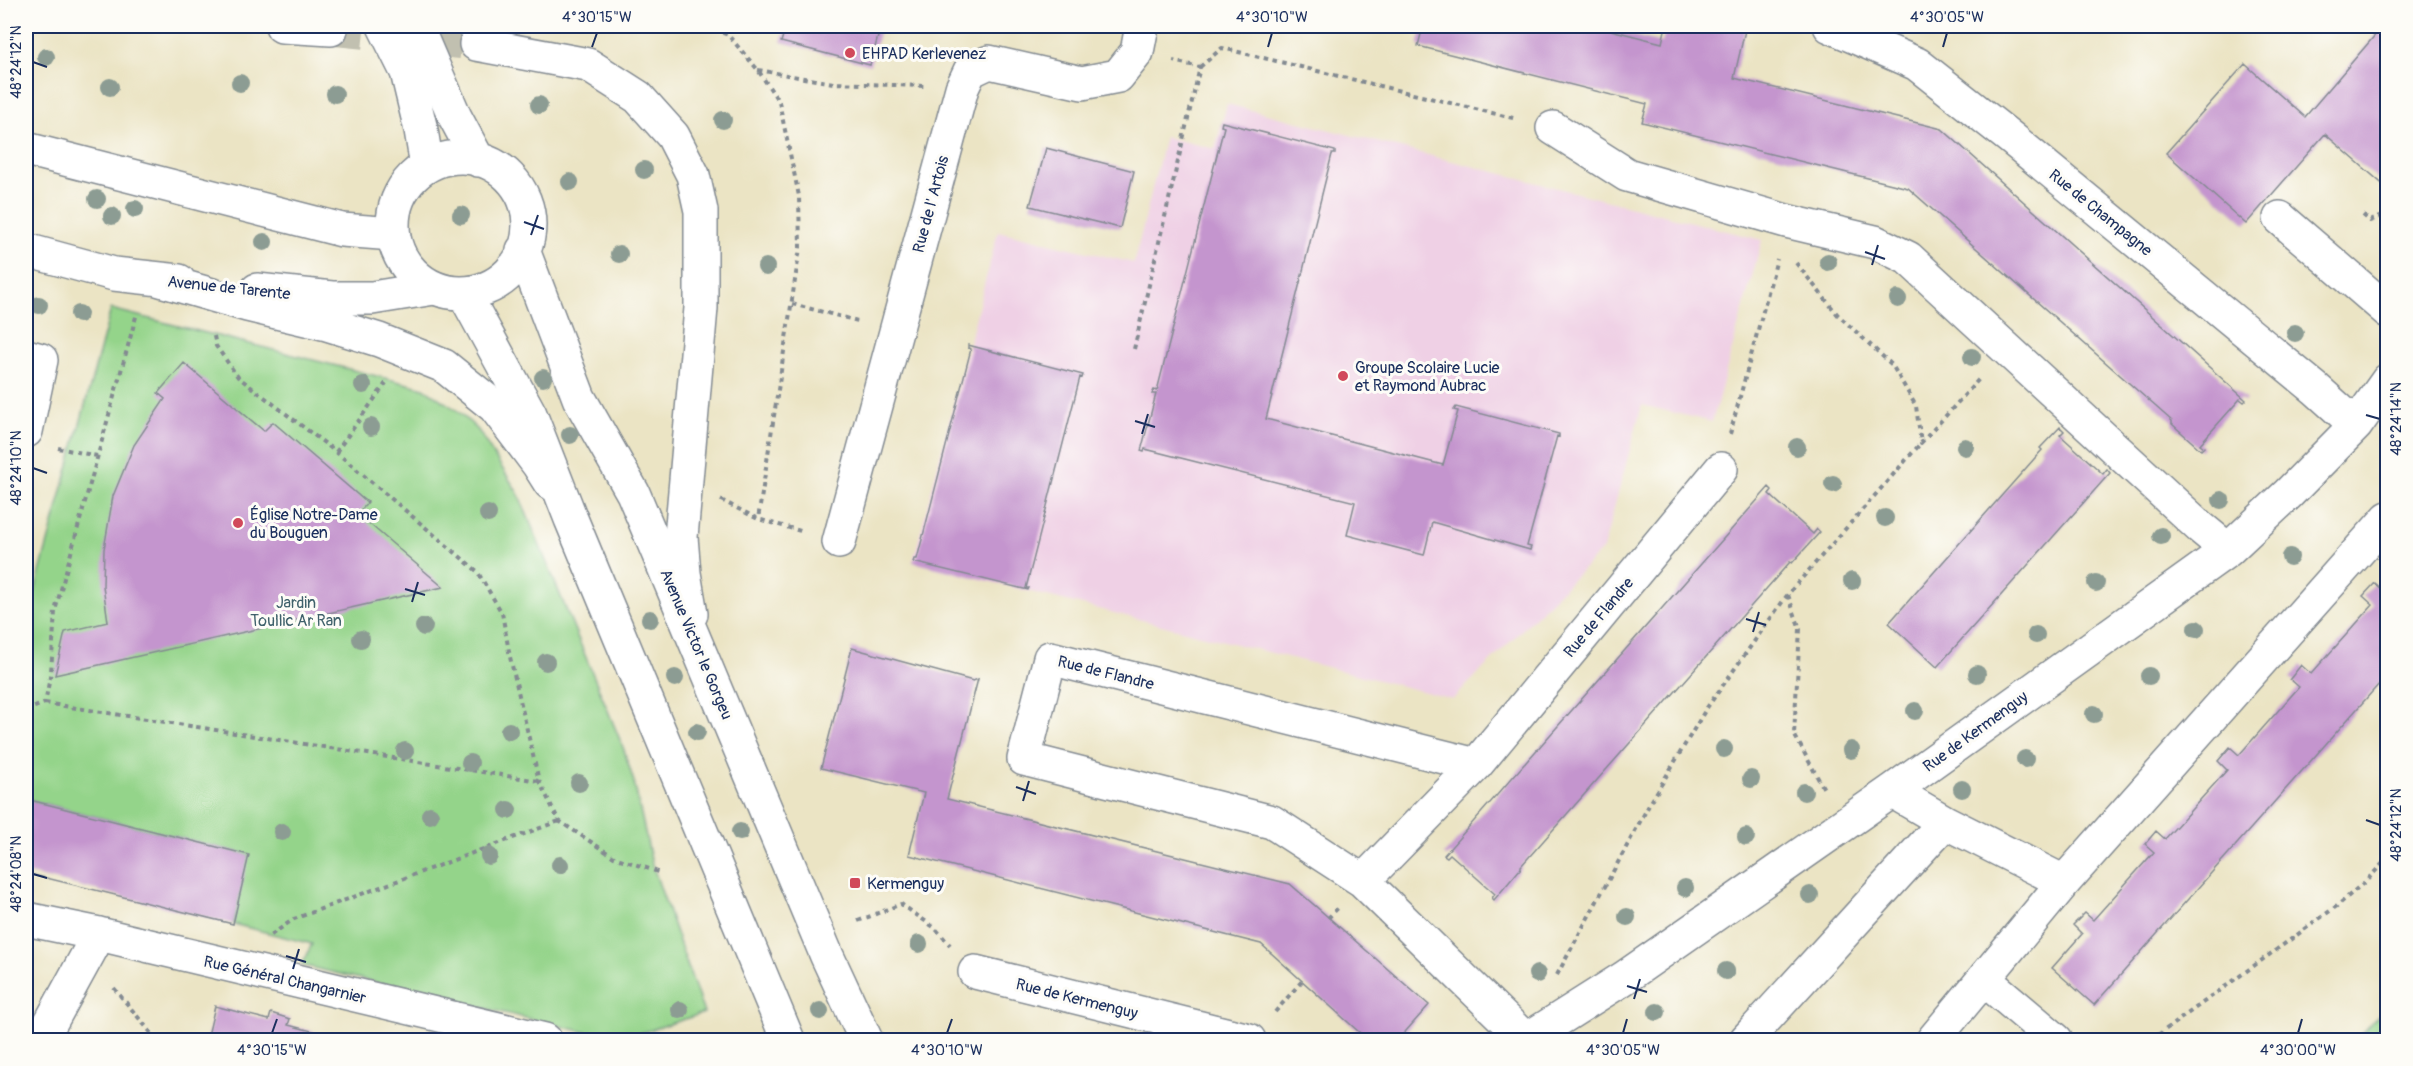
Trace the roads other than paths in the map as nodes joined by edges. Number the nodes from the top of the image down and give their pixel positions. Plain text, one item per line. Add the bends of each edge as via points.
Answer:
1 (282, 26) edge
2 (384, 26) edge
3 (417, 26) edge
4 (1830, 26) edge
5 (331, 29) dead end
6 (1139, 39) edge
7 (476, 44) tunnel mouth
8 (1553, 128) road end
9 (26, 149) edge
10 (478, 160) junction
11 (426, 166) junction
12 (2280, 218) dead end
13 (393, 234) junction
14 (26, 250) edge
15 (523, 250) junction
16 (157, 279) junction
17 (449, 290) junction
18 (2388, 311) edge
19 (26, 356) edge
20 (2388, 380) edge
21 (2356, 425) junction
22 (26, 431) edge
23 (1720, 469) road end
24 (2388, 518) edge
25 (571, 519) junction
26 (839, 542) road end
27 (2229, 550) junction
28 (696, 642) junction
29 (1476, 765) junction
30 (1892, 791) junction
31 (1945, 822) junction
32 (1363, 881) junction
33 (2064, 882) junction
34 (26, 919) edge
35 (93, 945) junction
36 (975, 972) road end
37 (1985, 980) junction
38 (41, 1041) edge
39 (545, 1041) edge
40 (788, 1041) edge
41 (866, 1041) edge
42 (1249, 1041) edge
43 (1526, 1041) edge
44 (1746, 1041) edge
45 (1933, 1041) edge
46 (2056, 1041) edge

1 - 5 street
2 - 11 street via 406,72
3 - 10 street via 455,117
4 - 21 street, Rue de Champagne via 1917,64
6 - 26 street, Rue de l' Artois via 1118,76 1082,83 989,62 970,71 962,88
7 - 28 street via 588,65 638,97 673,136 693,175 701,211 701,308 681,537
8 - 27 street via 1627,174 1783,232 1875,242 1908,258
9 - 13 street via 342,230
10 - 11 street via 444,159
10 - 15 street via 496,167 519,190 529,222
11 - 13 street via 399,195 393,214
12 - 18 street
13 - 17 street via 406,266 418,278
14 - 16 street, Avenue de Tarente via 114,274
15 - 17 street via 510,272 495,284 476,291
15 - 28 street, Avenue Victor le Gorgeu via 579,398 633,493
16 - 17 street, Avenue de Tarente via 332,298
16 - 25 street via 380,340 444,366 495,407 538,464
17 - 25 street via 530,414
19 - 22 street via 41,360
20 - 21 street, Rue de Kermenguy
21 - 27 street, Rue de Kermenguy
23 - 29 street, Rue de Flandre
24 - 33 street
25 - 40 street
27 - 30 street, Rue de Kermenguy
28 - 41 street, Avenue Victor le Gorgeu
29 - 32 street, Rue de Flandre
29 - 32 street, Rue de Flandre via 1050,658 1024,759 1272,822
30 - 31 street
30 - 43 street, Rue de Kermenguy via 1624,978
31 - 33 street
31 - 44 street
32 - 43 street, Rue de Flandre
33 - 37 street
34 - 35 street, Rue Général Changarnier
35 - 38 street
35 - 39 street, Rue Général Changarnier via 228,965
36 - 42 street, Rue de Kermenguy
37 - 45 street
37 - 46 street

